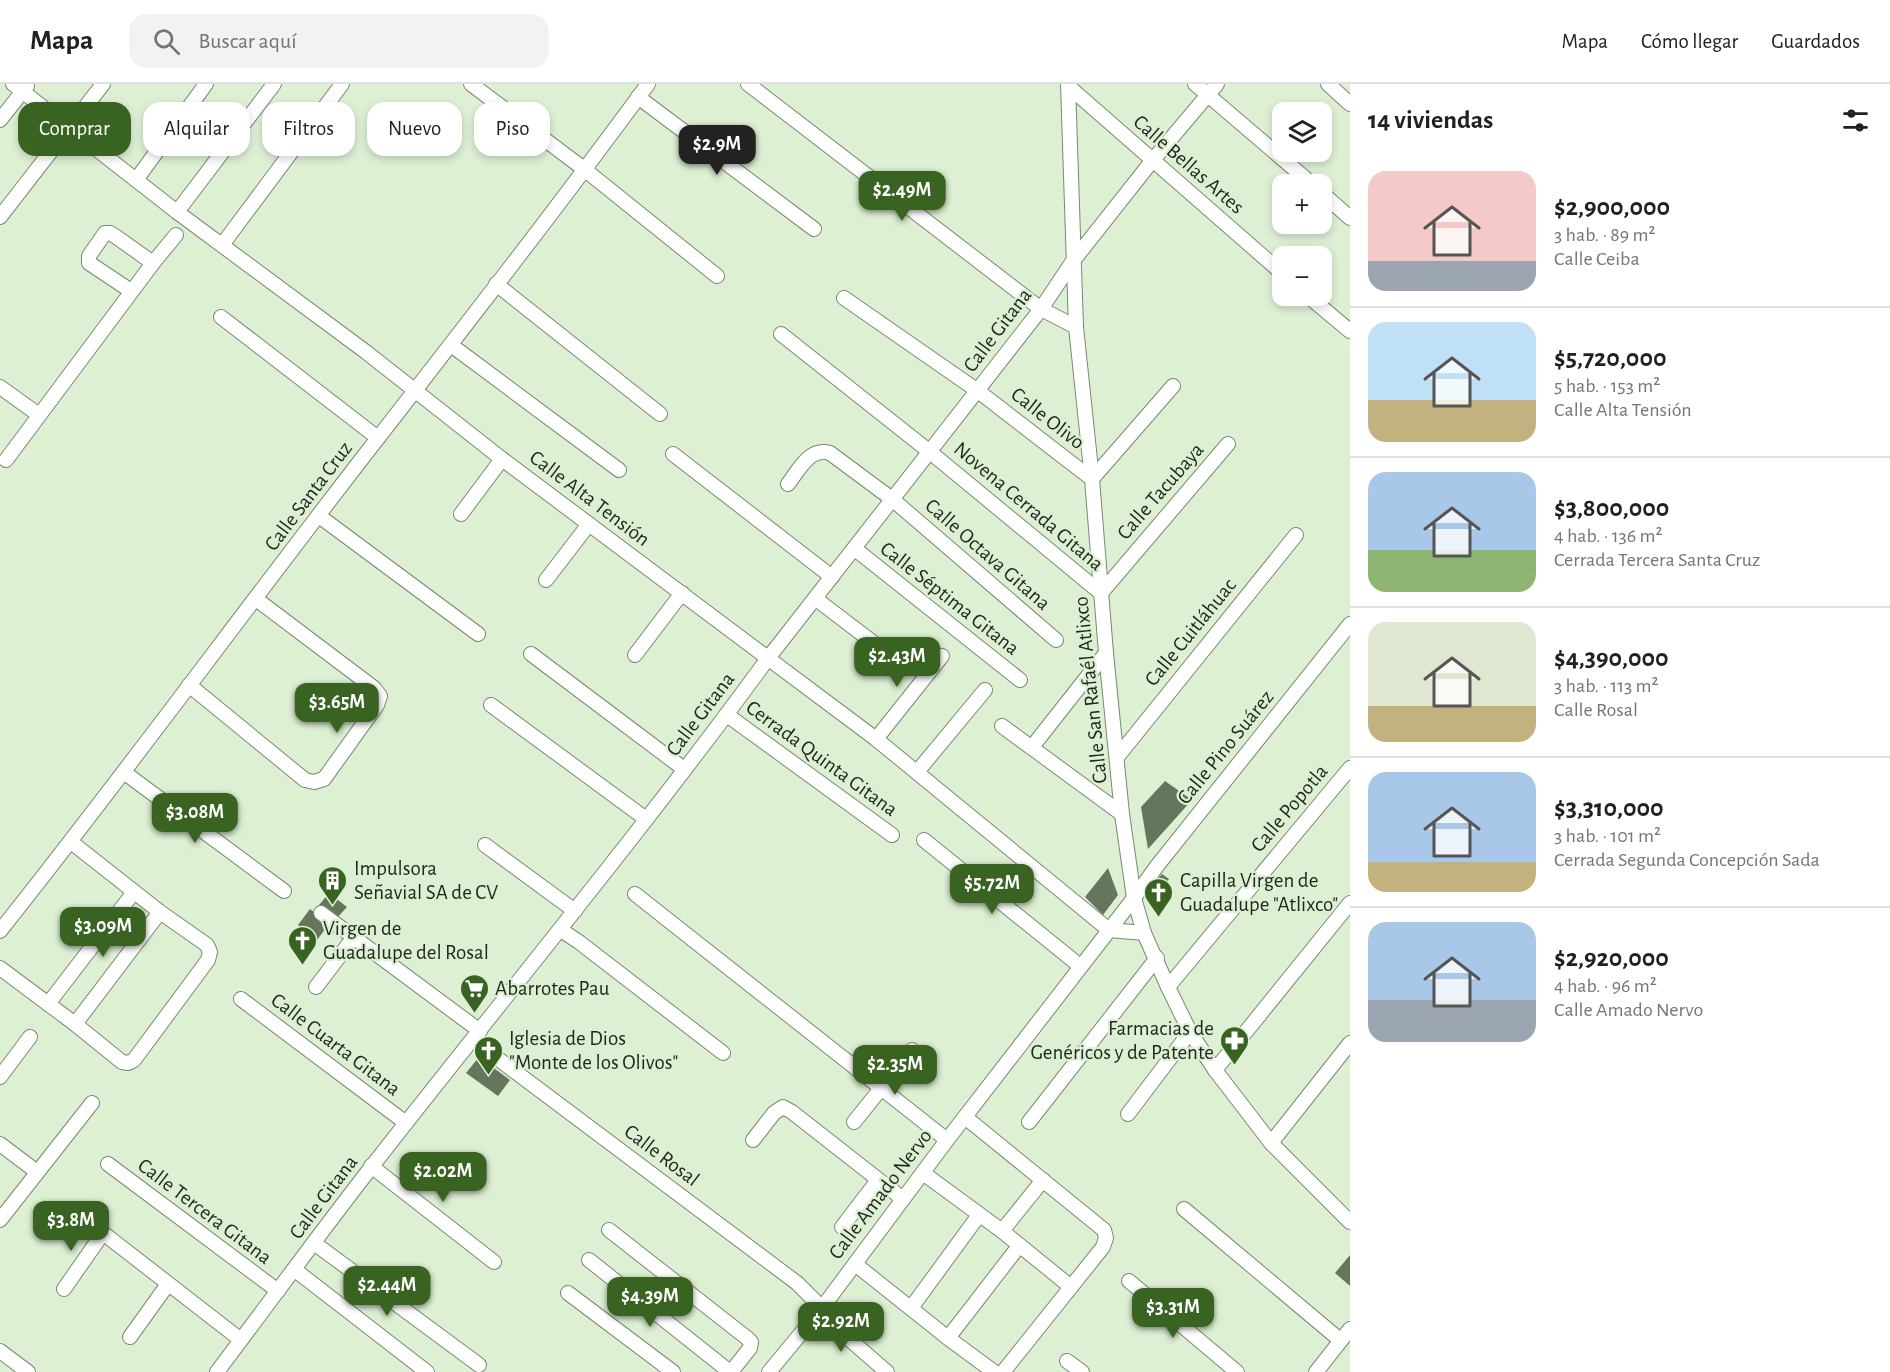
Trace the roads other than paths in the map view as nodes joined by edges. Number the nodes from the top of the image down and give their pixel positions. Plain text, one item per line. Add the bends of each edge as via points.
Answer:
1 (103, 84) edge
2 (206, 84) edge
3 (274, 84) edge
4 (342, 84) edge
5 (471, 84) edge
6 (648, 84) edge
7 (748, 84) edge
8 (1195, 84) edge
9 (1328, 84) edge
10 (1068, 85) edge
11 (22, 86) edge
12 (1213, 89) edge
13 (639, 97) junction
14 (40, 102) edge
15 (90, 102) edge
16 (1350, 104) edge
17 (0, 120) edge
18 (49, 156) edge
19 (105, 156) edge
20 (1152, 161) junction
21 (584, 169) junction
22 (1302, 174) edge
23 (136, 180) junction
24 (1332, 202) edge
25 (177, 212) junction
26 (0, 217) edge
27 (1350, 218) edge
28 (814, 229) dead end
29 (176, 235) dead end
30 (222, 245) junction
31 (1073, 261) junction
32 (153, 263) junction
33 (1272, 264) edge
34 (717, 276) dead end
35 (496, 284) junction
36 (131, 291) junction
37 (844, 298) dead end
38 (1320, 306) edge
39 (1041, 309) junction
40 (221, 317) dead end
41 (1076, 327) junction
42 (1350, 332) edge
43 (781, 334) dead end
44 (451, 345) junction
45 (1173, 386) dead end
46 (0, 387) edge
47 (978, 391) junction
48 (415, 392) junction
49 (660, 414) dead end
50 (39, 415) junction
51 (378, 438) junction
52 (1228, 444) dead end
53 (930, 452) junction
54 (673, 454) dead end
55 (502, 459) junction
56 (6, 460) dead end
57 (619, 470) dead end
58 (1092, 479) junction
59 (788, 484) dead end
60 (892, 499) junction
61 (461, 514) dead end
62 (319, 516) junction
63 (590, 524) junction
64 (1296, 535) dead end
65 (855, 549) junction
66 (832, 576) junction
67 (546, 580) dead end
68 (682, 593) junction
69 (1101, 593) junction
70 (816, 598) junction
71 (256, 599) junction
72 (1350, 624) edge
73 (478, 634) dead end
74 (1056, 640) dead end
75 (1106, 653) junction
76 (531, 654) dead end
77 (635, 655) dead end
78 (942, 656) dead end
79 (769, 657) junction
80 (896, 660) dead end
81 (1020, 680) dead end
82 (189, 685) junction
83 (985, 690) dead end
84 (491, 705) dead end
85 (727, 715) junction
86 (1002, 726) dead end
87 (876, 739) junction
88 (1032, 747) junction
89 (1118, 756) junction
90 (1350, 768) edge
91 (684, 770) junction
92 (917, 772) junction
93 (125, 773) junction
94 (1122, 814) junction
95 (646, 819) junction
96 (892, 835) dead end
97 (924, 840) dead end
98 (71, 842) junction
99 (485, 845) dead end
100 (284, 891) dead end
101 (134, 892) junction
102 (635, 894) dead end
103 (1134, 898) junction
104 (1350, 903) edge
105 (575, 911) junction
106 (160, 912) junction
107 (321, 913) dead end
108 (561, 930) junction
109 (1109, 930) junction
110 (0, 931) edge
111 (1144, 933) junction
112 (354, 937) junction
113 (1157, 958) junction
114 (1080, 966) junction
115 (0, 968) edge
116 (315, 987) dead end
117 (1168, 987) junction
118 (241, 999) dead end
119 (48, 1004) junction
120 (75, 1024) junction
121 (1190, 1032) junction
122 (477, 1035) junction
123 (30, 1037) dead end
124 (1350, 1044) edge
125 (912, 1050) dead end
126 (723, 1053) dead end
127 (1215, 1070) junction
128 (0, 1077) edge
129 (881, 1088) junction
130 (92, 1103) dead end
131 (1128, 1114) dead end
132 (965, 1118) junction
133 (854, 1122) dead end
134 (1029, 1122) dead end
135 (406, 1123) junction
136 (753, 1140) dead end
137 (947, 1140) junction
138 (1271, 1143) junction
139 (0, 1144) edge
140 (108, 1164) dead end
141 (371, 1166) junction
142 (37, 1172) junction
143 (923, 1173) junction
144 (878, 1180) junction
145 (1043, 1180) junction
146 (903, 1199) junction
147 (1184, 1209) dead end
148 (1347, 1214) edge
149 (979, 1215) junction
150 (0, 1220) edge
151 (842, 1227) dead end
152 (609, 1230) dead end
153 (1002, 1231) junction
154 (314, 1243) junction
155 (1019, 1246) junction
156 (589, 1260) dead end
157 (494, 1262) dead end
158 (855, 1263) junction
159 (295, 1270) junction
160 (1129, 1281) dead end
161 (168, 1284) junction
162 (1071, 1287) junction
163 (64, 1289) dead end
164 (278, 1291) junction
165 (568, 1293) dead end
166 (822, 1308) junction
167 (911, 1308) junction
168 (1350, 1329) edge
169 (130, 1337) dead end
170 (948, 1338) junction
171 (241, 1340) junction
172 (1340, 1340) junction
173 (0, 1351) edge
174 (1067, 1361) dead end
175 (479, 1365) dead end
176 (28, 1372) edge
177 (218, 1372) edge
178 (427, 1372) edge
179 (673, 1372) edge
180 (730, 1372) edge
181 (768, 1372) edge
182 (887, 1372) edge
183 (994, 1372) edge
184 (1003, 1372) edge
185 (1082, 1372) edge
186 (1237, 1372) edge
187 (1316, 1372) edge

1 - 15 street
2 - 23 street
3 - 25 street
4 - 30 street
5 - 21 street
6 - 13 street, Calle Santa Cruz
7 - 39 street
8 - 12 street
9 - 16 street
10 - 20 street, Calle Bellas Artes
10 - 31 street, Calle San Rafaél Atlixco
11 - 14 street, Calle Alta Tensión
11 - 17 street
12 - 20 street, Calle Gitana
12 - 22 street
13 - 21 street, Calle Santa Cruz
13 - 28 street
18 - 26 street
19 - 23 street, Calle Alta Tensión
20 - 31 street, Calle Gitana
20 - 33 street, Calle Bellas Artes
21 - 34 street
21 - 35 street, Calle Santa Cruz
23 - 25 street, Calle Alta Tensión
24 - 27 street
25 - 30 street, Calle Alta Tensión
29 - 32 street
30 - 48 street, Calle Alta Tensión
31 - 39 street, Calle Gitana
31 - 41 street, Calle San Rafaél Atlixco
32 - 36 street
32 - 36 street via 105,233 89,256 89,263
35 - 44 street, Calle Santa Cruz
35 - 49 street
36 - 50 street
37 - 47 street, Calle Olivo
38 - 42 street
39 - 41 street
39 - 47 street, Calle Gitana
40 - 51 street
41 - 58 street, Calle San Rafaél Atlixco
43 - 53 street, Novena Cerrada Gitana
44 - 48 street, Calle Santa Cruz
44 - 57 street
45 - 58 street
46 - 50 street
47 - 53 street, Calle Gitana
47 - 58 street, Calle Olivo
48 - 51 street, Calle Santa Cruz
48 - 55 street, Calle Alta Tensión
50 - 56 street
51 - 62 street, Calle Santa Cruz
52 - 69 street, Calle Tacubaya
53 - 60 street, Calle Gitana
53 - 69 street, Novena Cerrada Gitana
54 - 66 street
55 - 61 street
55 - 63 street, Calle Alta Tensión
58 - 69 street, Calle San Rafaél Atlixco
59 - 60 street, Calle Octava Gitana via 812,454 821,450
60 - 65 street, Calle Gitana
60 - 74 street, Calle Octava Gitana
62 - 71 street, Calle Santa Cruz
62 - 73 street
63 - 67 street
63 - 68 street, Calle Alta Tensión
64 - 89 street, Calle Cuitláhuac
65 - 66 street, Calle Gitana
65 - 81 street, Calle Séptima Gitana
66 - 70 street, Calle Gitana
68 - 77 street
68 - 79 street, Calle Alta Tensión
69 - 75 street, Calle San Rafaél Atlixco
70 - 79 street, Calle Gitana
70 - 80 street
71 - 82 street, Calle Santa Cruz
71 - 82 street via 380,696 324,779 314,783 305,780
72 - 103 street, Calle Pino Suárez
75 - 88 street
75 - 89 street, Calle San Rafaél Atlixco
76 - 91 street
78 - 87 street
79 - 85 street, Calle Gitana
79 - 87 street, Calle Alta Tensión
82 - 93 street, Calle Santa Cruz
83 - 92 street
84 - 95 street
85 - 91 street, Calle Gitana
85 - 96 street, Cerrada Quinta Gitana
86 - 88 street
87 - 92 street, Calle Alta Tensión
88 - 94 street
89 - 94 street, Calle San Rafaél Atlixco
90 - 117 street, Calle Popotla
91 - 95 street, Calle Gitana
92 - 109 street, Calle Alta Tensión
93 - 98 street, Calle Santa Cruz
93 - 100 street
94 - 103 street, Calle San Rafaél Atlixco
95 - 105 street, Calle Gitana
97 - 114 street
98 - 101 street
98 - 110 street, Calle Santa Cruz
99 - 105 street
101 - 106 street
101 - 119 street
102 - 129 street
103 - 109 street, Calle Amado Nervo
103 - 111 street, Calle San Rafaél Atlixco
104 - 127 street
105 - 108 street, Calle Gitana
106 - 120 street
106 - 120 street via 210,951 208,960 134,1060 122,1062
107 - 112 street, Calle Rosal
108 - 122 street, Calle Gitana
108 - 126 street
109 - 111 street
109 - 114 street, Calle Amado Nervo
111 - 113 street, Calle San Rafaél Atlixco
112 - 116 street
112 - 122 street, Calle Rosal
113 - 117 street, Calle San Rafaél Atlixco
113 - 134 street
114 - 132 street, Calle Amado Nervo
115 - 119 street
117 - 121 street, Calle San Rafaél Atlixco
118 - 135 street, Calle Cuarta Gitana
119 - 120 street
121 - 127 street, Calle San Rafaél Atlixco
121 - 131 street
122 - 135 street, Calle Gitana
122 - 166 street, Calle Rosal via 797,1283
123 - 128 street
124 - 138 street
125 - 129 street
127 - 138 street, Calle San Rafaél Atlixco
129 - 133 street
129 - 137 street
130 - 142 street
132 - 137 street, Calle Amado Nervo
132 - 145 street
135 - 141 street, Calle Gitana
136 - 144 street via 783,1107
137 - 143 street, Calle Amado Nervo
138 - 148 street, Calle San Rafaél Atlixco
139 - 142 street
140 - 164 street, Calle Tercera Gitana
141 - 154 street, Calle Gitana
141 - 157 street
142 - 150 street
143 - 146 street, Calle Amado Nervo
143 - 149 street
144 - 146 street
144 - 151 street
145 - 153 street
145 - 162 street via 1104,1230 1103,1247
146 - 158 street, Calle Amado Nervo
147 - 172 street
149 - 153 street
149 - 167 street
152 - 180 street via 751,1342
153 - 155 street
154 - 159 street, Calle Gitana
154 - 175 street
155 - 162 street
155 - 170 street
156 - 180 street
158 - 166 street, Calle Amado Nervo
158 - 167 street
159 - 164 street, Calle Gitana
159 - 178 street, Calle Tercera Gitana
160 - 186 street
161 - 163 street via 103,1233
161 - 169 street
161 - 171 street
162 - 184 street
164 - 171 street, Calle Gitana
165 - 179 street
166 - 181 street, Calle Amado Nervo
166 - 182 street, Calle Rosal via 841,1332
167 - 170 street
168 - 172 street
170 - 183 street
171 - 177 street, Calle Gitana
172 - 187 street
173 - 176 street
174 - 185 street

